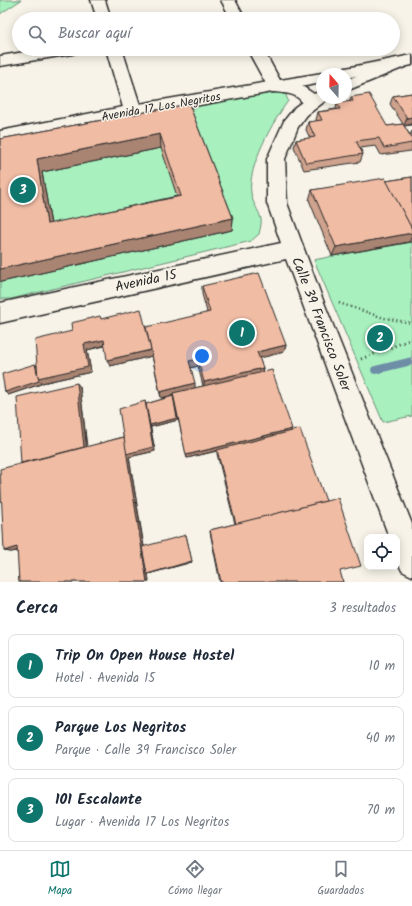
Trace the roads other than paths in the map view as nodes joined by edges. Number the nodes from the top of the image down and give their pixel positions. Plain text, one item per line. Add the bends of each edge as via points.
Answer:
1 (98, 0) edge
2 (228, 0) edge
3 (102, 12) edge
4 (234, 12) edge
5 (30, 56) edge
6 (116, 56) edge
7 (259, 56) edge
8 (0, 61) edge
9 (409, 61) edge
10 (352, 72) edge
11 (316, 79) edge
12 (352, 84) edge
13 (276, 86) junction
14 (316, 98) edge
15 (316, 100) edge
16 (133, 111) junction
17 (0, 137) edge
18 (293, 249) junction
19 (0, 313) edge
20 (412, 561) edge

1 - 3 street
2 - 4 street
5 - 8 street
6 - 16 street
7 - 13 street
9 - 10 street
9 - 12 street
11 - 13 street, Avenida 17 Los Negritos
13 - 14 street via 295,88
13 - 16 street, Avenida 17 Los Negritos
15 - 18 street, Calle 39 Francisco Soler via 301,111 290,125 276,158 277,203
16 - 17 street, Avenida 17 Los Negritos
18 - 19 street, Avenida 15
18 - 20 street, Calle 39 Francisco Soler

